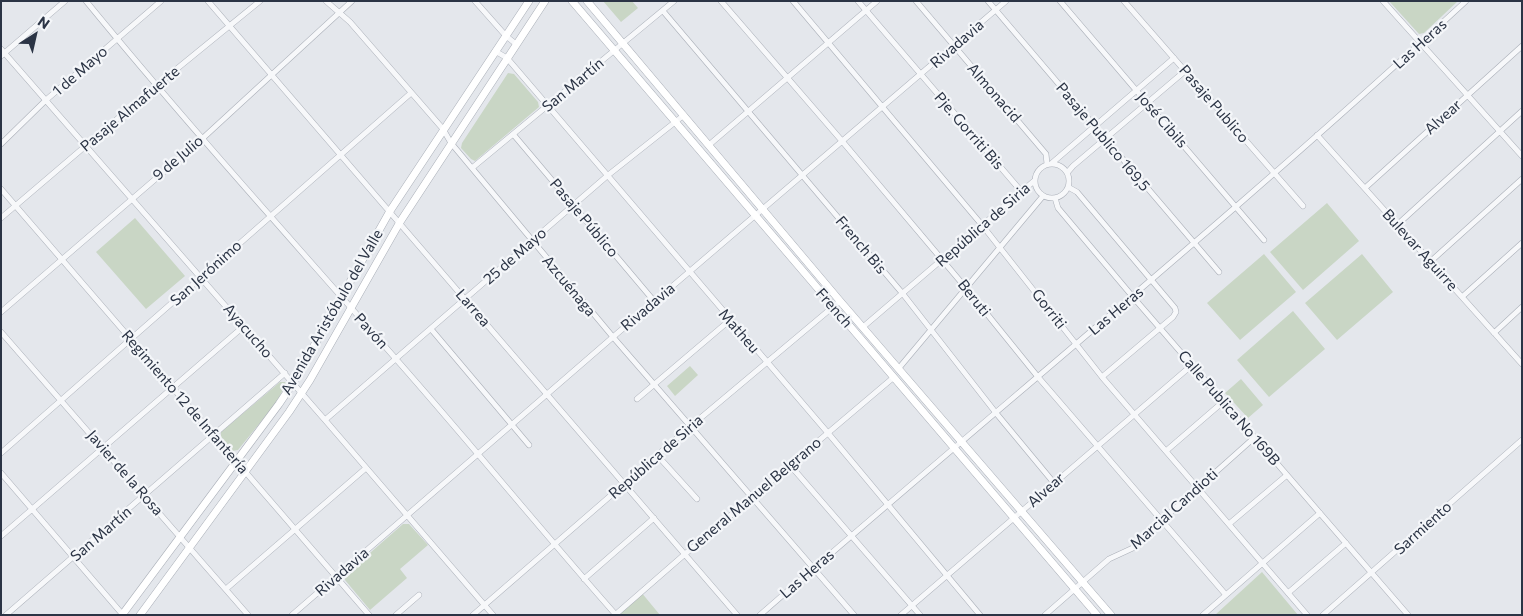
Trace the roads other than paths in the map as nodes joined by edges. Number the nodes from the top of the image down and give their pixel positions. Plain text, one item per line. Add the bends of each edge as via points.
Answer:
1 (65, 1) edge
2 (86, 1) edge
3 (161, 1) edge
4 (208, 1) edge
5 (260, 1) edge
6 (326, 1) edge
7 (352, 1) edge
8 (475, 1) edge
9 (529, 1) edge
10 (545, 1) edge
11 (572, 1) edge
12 (587, 1) edge
13 (674, 1) edge
14 (721, 1) edge
15 (793, 1) edge
16 (858, 1) edge
17 (877, 1) edge
18 (916, 1) edge
19 (988, 1) edge
20 (1006, 1) edge
21 (1060, 1) edge
22 (1124, 1) edge
23 (1383, 1) edge
24 (1466, 1) edge
25 (996, 10) junction
26 (663, 11) junction
27 (867, 11) junction
28 (338, 13) junction
29 (229, 27) junction
30 (506, 36) junction
31 (117, 39) junction
32 (622, 43) junction
33 (828, 43) junction
34 (516, 44) junction
35 (1420, 44) junction
36 (1522, 46) edge
37 (954, 47) junction
38 (614, 50) junction
39 (496, 51) junction
40 (2, 52) edge
41 (507, 58) junction
42 (1174, 58) junction
43 (1184, 71) junction
44 (921, 75) junction
45 (271, 76) junction
46 (787, 78) junction
47 (157, 85) junction
48 (1136, 90) junction
49 (411, 93) junction
50 (1467, 96) junction
51 (46, 100) junction
52 (1147, 103) junction
53 (548, 106) junction
54 (884, 107) junction
55 (1522, 111) edge
56 (748, 112) junction
57 (684, 115) junction
58 (675, 122) junction
59 (1094, 126) junction
60 (443, 129) junction
61 (1500, 132) junction
62 (513, 134) junction
63 (1317, 136) junction
64 (202, 138) junction
65 (1105, 139) junction
66 (842, 141) junction
67 (1, 144) edge
68 (451, 144) junction
69 (709, 145) junction
70 (86, 146) junction
71 (340, 154) junction
72 (1522, 156) edge
73 (1049, 163) junction
74 (472, 168) junction
75 (1067, 173) junction
76 (1275, 174) junction
77 (802, 175) junction
78 (607, 176) junction
79 (1522, 178) edge
80 (1034, 181) junction
81 (1068, 187) junction
82 (1365, 188) junction
83 (1, 189) edge
84 (1021, 191) junction
85 (1043, 196) junction
86 (131, 198) junction
87 (1055, 198) junction
88 (574, 205) junction
89 (16, 206) junction
90 (1303, 206) dead end
91 (1236, 207) junction
92 (762, 208) junction
93 (390, 211) junction
94 (755, 215) junction
95 (270, 216) junction
96 (1, 218) edge
97 (400, 222) junction
98 (982, 225) junction
99 (1397, 225) junction
100 (1264, 240) dead end
101 (532, 241) junction
102 (1195, 243) junction
103 (1522, 243) edge
104 (1000, 247) junction
105 (62, 259) junction
106 (942, 260) junction
107 (1430, 262) junction
108 (689, 272) junction
109 (1219, 272) dead end
110 (201, 277) junction
111 (1152, 280) junction
112 (966, 288) junction
113 (903, 294) junction
114 (341, 297) junction
115 (1133, 297) junction
116 (1462, 298) junction
117 (465, 299) junction
118 (840, 300) junction
119 (654, 301) junction
120 (833, 306) junction
121 (351, 308) junction
122 (1522, 308) edge
123 (1, 312) edge
124 (730, 320) junction
125 (244, 326) junction
126 (863, 327) junction
127 (1160, 328) junction
128 (431, 329) junction
129 (930, 331) junction
130 (1, 332) edge
131 (1494, 333) junction
132 (612, 337) junction
133 (132, 340) junction
134 (1076, 344) junction
135 (395, 358) junction
136 (766, 362) junction
137 (1522, 364) edge
138 (1192, 365) junction
139 (899, 368) junction
140 (285, 374) junction
141 (894, 377) junction
142 (1038, 377) junction
143 (1102, 377) junction
144 (293, 383) junction
145 (655, 384) junction
146 (173, 387) junction
147 (302, 393) junction
148 (547, 394) junction
149 (637, 399) dead end
150 (62, 401) junction
151 (1224, 401) junction
152 (996, 413) junction
153 (1135, 414) junction
154 (326, 420) junction
155 (512, 425) junction
156 (691, 426) junction
157 (828, 433) junction
158 (214, 434) junction
159 (1255, 437) junction
160 (1522, 440) edge
161 (961, 441) junction
162 (529, 444) dead end
163 (1097, 446) junction
164 (102, 447) junction
165 (954, 447) junction
166 (1166, 451) junction
167 (1, 453) edge
168 (478, 455) junction
169 (657, 455) junction
170 (236, 460) junction
171 (790, 465) junction
172 (366, 468) junction
173 (246, 472) junction
174 (1, 473) edge
175 (1288, 475) junction
176 (1054, 483) junction
177 (624, 484) junction
178 (1198, 488) junction
179 (144, 496) junction
180 (752, 497) junction
181 (697, 499) dead end
182 (888, 505) junction
183 (32, 509) junction
184 (1022, 511) junction
185 (1320, 513) junction
186 (407, 516) junction
187 (654, 518) junction
188 (1014, 518) junction
189 (1162, 520) junction
190 (1230, 524) junction
191 (296, 530) junction
192 (1, 536) edge
193 (180, 536) junction
194 (850, 536) junction
195 (1346, 543) junction
196 (554, 545) junction
197 (190, 548) junction
198 (685, 554) junction
199 (74, 558) junction
200 (1263, 563) junction
201 (814, 568) junction
202 (1372, 573) junction
203 (947, 575) junction
204 (336, 576) junction
205 (584, 579) junction
206 (1083, 583) junction
207 (226, 589) junction
208 (1075, 590) junction
209 (1288, 593) junction
210 (418, 595) dead end
211 (1226, 595) junction
212 (484, 605) junction
213 (912, 605) junction
214 (1406, 613) edge
215 (122, 614) edge
216 (6, 615) edge
217 (140, 615) edge
218 (248, 615) edge
219 (292, 615) edge
220 (369, 615) edge
221 (396, 615) edge
222 (473, 615) edge
223 (493, 615) edge
224 (616, 615) edge
225 (737, 615) edge
226 (760, 615) edge
227 (854, 615) edge
228 (901, 615) edge
229 (920, 615) edge
230 (980, 615) edge
231 (1045, 615) edge
232 (1096, 615) edge
233 (1111, 615) edge
234 (1203, 615) edge
235 (1307, 615) edge
236 (1323, 615) edge
237 (1399, 615) edge

1 - 40 street
2 - 31 street, Pavón
3 - 31 street, 1 de Mayo
4 - 29 street, Larrea
5 - 29 street, Pasaje Almafuerte
6 - 28 street, Azcuénaga
7 - 28 street, 9 de Julio
8 - 30 street
9 - 30 main road, Avenida Aristóbulo del Valle
10 - 34 main road, Avenida Aristóbulo del Valle
11 - 38 main road, French
12 - 32 main road, French
13 - 26 street, San Martín
14 - 46 street, Beruti
15 - 33 street, Gorriti
16 - 27 street, Pje. Gorriti Bis
17 - 27 street
18 - 37 street, Almonacid
19 - 25 street, Pasaje Publico 169,5
20 - 25 street, Rivadavia
21 - 48 street, José Cibils
22 - 42 street, Pasaje Publico
23 - 35 street
24 - 35 street, Las Heras
25 - 37 street, Rivadavia
25 - 59 street, Pasaje Publico 169,5
26 - 32 street, San Martín
26 - 56 street, French Bis
27 - 33 street
27 - 44 street, Pje. Gorriti Bis
28 - 45 street, 9 de Julio
28 - 49 street, Azcuénaga via 350,22
29 - 45 street, Larrea
29 - 47 street, Pasaje Almafuerte
30 - 34 street
30 - 39 main road, Avenida Aristóbulo del Valle
31 - 47 street, Pavón
31 - 51 street, 1 de Mayo
32 - 38 street, San Martín
32 - 57 main road, French
33 - 46 street
33 - 54 street, Gorriti
34 - 41 main road, Avenida Aristóbulo del Valle
35 - 50 street
35 - 63 street, Las Heras
36 - 50 street, Alvear
37 - 44 street, Rivadavia
37 - 73 street, Almonacid via 1046,154
38 - 53 street, San Martín
38 - 58 main road, French
39 - 41 street, Matheu
39 - 60 main road, Avenida Aristóbulo del Valle
40 - 51 street, Ayacucho
41 - 53 street, Matheu
41 - 68 main road, Avenida Aristóbulo del Valle
42 - 43 street, Pasaje Publico
42 - 48 street
43 - 52 street
43 - 76 street, Pasaje Publico
44 - 54 street, Rivadavia
44 - 84 street, Pje. Gorriti Bis
45 - 64 street, 9 de Julio
45 - 71 street, Larrea
46 - 56 street
46 - 66 street, Beruti
47 - 64 street, Pavón
47 - 70 street, Pasaje Almafuerte
48 - 52 street, José Cibils
48 - 59 street
49 - 60 street, Azcuénaga
49 - 71 street, San Jerónimo
50 - 61 street
50 - 82 street, Alvear
51 - 67 street, 1 de Mayo
51 - 70 street, Ayacucho
52 - 65 street
52 - 91 street, José Cibils
53 - 62 street, San Martín
53 - 78 street, Matheu
54 - 66 street, Rivadavia
54 - 98 street, Gorriti
55 - 61 street
56 - 69 street
56 - 77 street, French Bis
57 - 58 street, 25 de Mayo
57 - 69 main road, French
58 - 78 street, 25 de Mayo
58 - 94 main road, French
59 - 65 street, Pasaje Publico 169,5
59 - 73 street
60 - 68 street, Azcuénaga
60 - 93 main road, Avenida Aristóbulo del Valle
61 - 72 street
61 - 99 street
62 - 74 street, San Martín
62 - 88 street, Pasaje Público
63 - 76 street, Las Heras
63 - 82 street, Bulevar Aguirre
64 - 86 street, 9 de Julio
64 - 95 street, Pavón
65 - 75 street
65 - 102 street, Pasaje Publico 169,5
66 - 77 street, Rivadavia
66 - 106 street, Beruti
68 - 74 street, Azcuénaga
68 - 97 main road, Avenida Aristóbulo del Valle
69 - 92 main road, French
70 - 86 street, Ayacucho
70 - 89 street, Pasaje Almafuerte
71 - 93 street, Larrea
71 - 95 street, San Jerónimo
73 - 75 street via 1060,166
73 - 80 street via 1038,170
74 - 101 street, Azcuénaga
75 - 81 street
76 - 90 street, Pasaje Publico
76 - 91 street, Las Heras
77 - 92 street, Rivadavia
77 - 113 street, French Bis
78 - 88 street, 25 de Mayo
78 - 108 street, Matheu
79 - 107 street
80 - 84 street, República de Siria
80 - 85 street via 1036,190
81 - 87 street
81 - 111 street via 1077,192
82 - 99 street, Bulevar Aguirre
83 - 89 street, Regimiento 12 de Infantería
84 - 98 street, República de Siria
85 - 87 street
85 - 104 street, República de Siria
86 - 105 street, 9 de Julio
86 - 110 street, Ayacucho
87 - 115 street, Calle Publica No 169B via 1058,208
88 - 101 street, 25 de Mayo
88 - 119 street, Pasaje Público
89 - 96 street, Pasaje Almafuerte
89 - 105 street, Regimiento 12 de Infantería
91 - 100 street, José Cibils
91 - 102 street, Las Heras
92 - 94 street, Rivadavia
92 - 118 main road, French
93 - 97 street, Larrea
93 - 114 main road, Avenida Aristóbulo del Valle
94 - 108 street, Rivadavia
94 - 120 main road, French
95 - 110 street, San Jerónimo
95 - 114 street, Pavón
97 - 117 street, Larrea
97 - 121 main road, Avenida Aristóbulo del Valle
98 - 104 street, Gorriti
98 - 106 street, República de Siria
99 - 107 street, Bulevar Aguirre
101 - 117 street, 25 de Mayo
101 - 132 street, Azcuénaga
102 - 109 street, Pasaje Publico 169,5
102 - 111 street, Las Heras
103 - 116 street
104 - 112 street, República de Siria
104 - 134 street, Gorriti
105 - 123 street, 9 de Julio
105 - 133 street, Regimiento 12 de Infantería
106 - 112 street, Beruti
106 - 113 street, República de Siria
107 - 116 street, Bulevar Aguirre
108 - 119 street, Rivadavia
108 - 124 street, Matheu
110 - 125 street, Ayacucho
110 - 133 street, San Jerónimo
111 - 115 street, Las Heras
111 - 127 street via 1176,312
112 - 129 street, República de Siria
112 - 142 street, Beruti
113 - 126 street, República de Siria
113 - 129 street, French Bis
114 - 121 street, Pavón
114 - 144 main road, Avenida Aristóbulo del Valle
115 - 127 street, Calle Publica No 169B
115 - 134 street, Las Heras
116 - 131 street, Bulevar Aguirre
117 - 128 street, 25 de Mayo
117 - 148 street, Larrea
118 - 120 street, República de Siria
118 - 126 main road, French
119 - 132 street, Rivadavia
120 - 136 street, República de Siria
120 - 141 main road, French
121 - 135 street, Pavón
121 - 147 main road, Avenida Aristóbulo del Valle
122 - 131 street
124 - 136 street, Matheu
124 - 145 street
125 - 140 street, Ayacucho
125 - 146 street
126 - 139 main road, French
127 - 138 street, Calle Publica No 169B
127 - 143 street
128 - 135 street, 25 de Mayo
128 - 155 street
129 - 139 street, República de Siria
129 - 152 street, French Bis
130 - 150 street, Javier de la Rosa
131 - 137 street, Bulevar Aguirre
132 - 145 street, Azcuénaga
132 - 148 street, Rivadavia
133 - 146 street, Regimiento 12 de Infantería
133 - 150 street, San Jerónimo
134 - 142 street, Las Heras
134 - 143 street, Gorriti
135 - 154 street, 25 de Mayo
135 - 168 street, Pavón
136 - 156 street, República de Siria
136 - 157 street, Matheu
138 - 151 street, Calle Publica No 169B
138 - 153 street, Alvear
139 - 161 main road, French
140 - 144 street, Ayacucho
140 - 158 street, San Martín
141 - 157 street, General Manuel Belgrano
141 - 165 main road, French
142 - 152 street, Las Heras
142 - 163 street, Beruti
143 - 153 street, Gorriti
144 - 147 street, Ayacucho
144 - 170 main road, Avenida Aristóbulo del Valle
145 - 149 street
145 - 156 street, Azcuénaga
146 - 158 street, Regimiento 12 de Infantería
146 - 164 street
147 - 154 street, Ayacucho
147 - 173 main road, Avenida Aristóbulo del Valle
148 - 155 street, Rivadavia
148 - 177 street, Larrea
150 - 164 street, Javier de la Rosa
150 - 167 street, San Jerónimo
151 - 159 street, Calle Publica No 169B
151 - 166 street
152 - 161 street, Las Heras
152 - 176 street, French Bis
153 - 163 street, Alvear
153 - 166 street, Gorriti
154 - 172 street, Ayacucho
155 - 162 street
155 - 168 street, Rivadavia
156 - 169 street, República de Siria
156 - 180 street, Azcuénaga
157 - 171 street, General Manuel Belgrano
157 - 182 street, Matheu
158 - 170 street, Regimiento 12 de Infantería
158 - 179 street, San Martín
159 - 175 street, Calle Publica No 169B
159 - 178 street, Marcial Candioti
160 - 202 street, Sarmiento
161 - 165 street, Las Heras
161 - 184 main road, French
163 - 176 street, Alvear
163 - 189 street, Beruti
164 - 179 street, Javier de la Rosa
164 - 183 street
165 - 182 street, Las Heras
165 - 188 main road, French
166 - 178 street, Gorriti
168 - 186 street, Rivadavia
168 - 196 street, Pavón
169 - 177 street, República de Siria
169 - 181 street
170 - 173 street, Regimiento 12 de Infantería
170 - 193 main road, Avenida Aristóbulo del Valle
171 - 180 street, General Manuel Belgrano
171 - 194 street
172 - 186 street, Ayacucho
172 - 191 street
173 - 191 street, Regimiento 12 de Infantería
173 - 197 main road, Avenida Aristóbulo del Valle
174 - 183 street
175 - 185 street, Calle Publica No 169B
175 - 190 street
176 - 184 street, Alvear
177 - 187 street, Larrea
177 - 196 street, República de Siria
178 - 189 street, Marcial Candioti
178 - 190 street, Gorriti
179 - 193 street, Javier de la Rosa
179 - 199 street, San Martín
180 - 198 street, General Manuel Belgrano
180 - 201 street, Azcuénaga
182 - 194 street, Las Heras
182 - 203 street, Matheu
183 - 192 street
183 - 199 street
184 - 188 street, Alvear
184 - 206 main road, French
185 - 195 street, Calle Publica No 169B
185 - 200 street
186 - 204 street, Rivadavia
186 - 212 street, Ayacucho
187 - 198 street, Larrea
187 - 205 street
188 - 203 street, Alvear
188 - 208 main road, French
189 - 206 street, Marcial Candioti via 1135,547 1114,556
189 - 211 street, Beruti
190 - 200 street, Gorriti
191 - 204 street, Regimiento 12 de Infantería
191 - 207 street
193 - 197 street, Javier de la Rosa
193 - 215 main road, Avenida Aristóbulo del Valle
194 - 201 street, Las Heras
194 - 213 street
195 - 202 street, Calle Publica No 169B
195 - 209 street
196 - 205 street, Pavón
196 - 212 street, República de Siria
197 - 207 street, Javier de la Rosa
197 - 217 main road, Avenida Aristóbulo del Valle
198 - 224 street, General Manuel Belgrano
198 - 225 street, Larrea
199 - 215 street
199 - 216 street, San Martín
200 - 209 street, Gorriti
200 - 211 street
201 - 226 street, Las Heras
201 - 227 street, Azcuénaga
202 - 214 street, Calle Publica No 169B
202 - 236 street, Sarmiento
203 - 213 street, Alvear
203 - 230 street, Matheu
204 - 219 street, Rivadavia
204 - 220 street, Regimiento 12 de Infantería
205 - 224 street, Pavón
206 - 208 street, Marcial Candioti
206 - 233 main road, French
207 - 218 street, Javier de la Rosa
208 - 231 street, Marcial Candioti
208 - 232 main road, French
209 - 235 street, Gorriti
210 - 221 street
211 - 234 street
212 - 222 street, República de Siria
212 - 223 street, Ayacucho
213 - 228 street, Alvear
213 - 229 street
214 - 237 street

